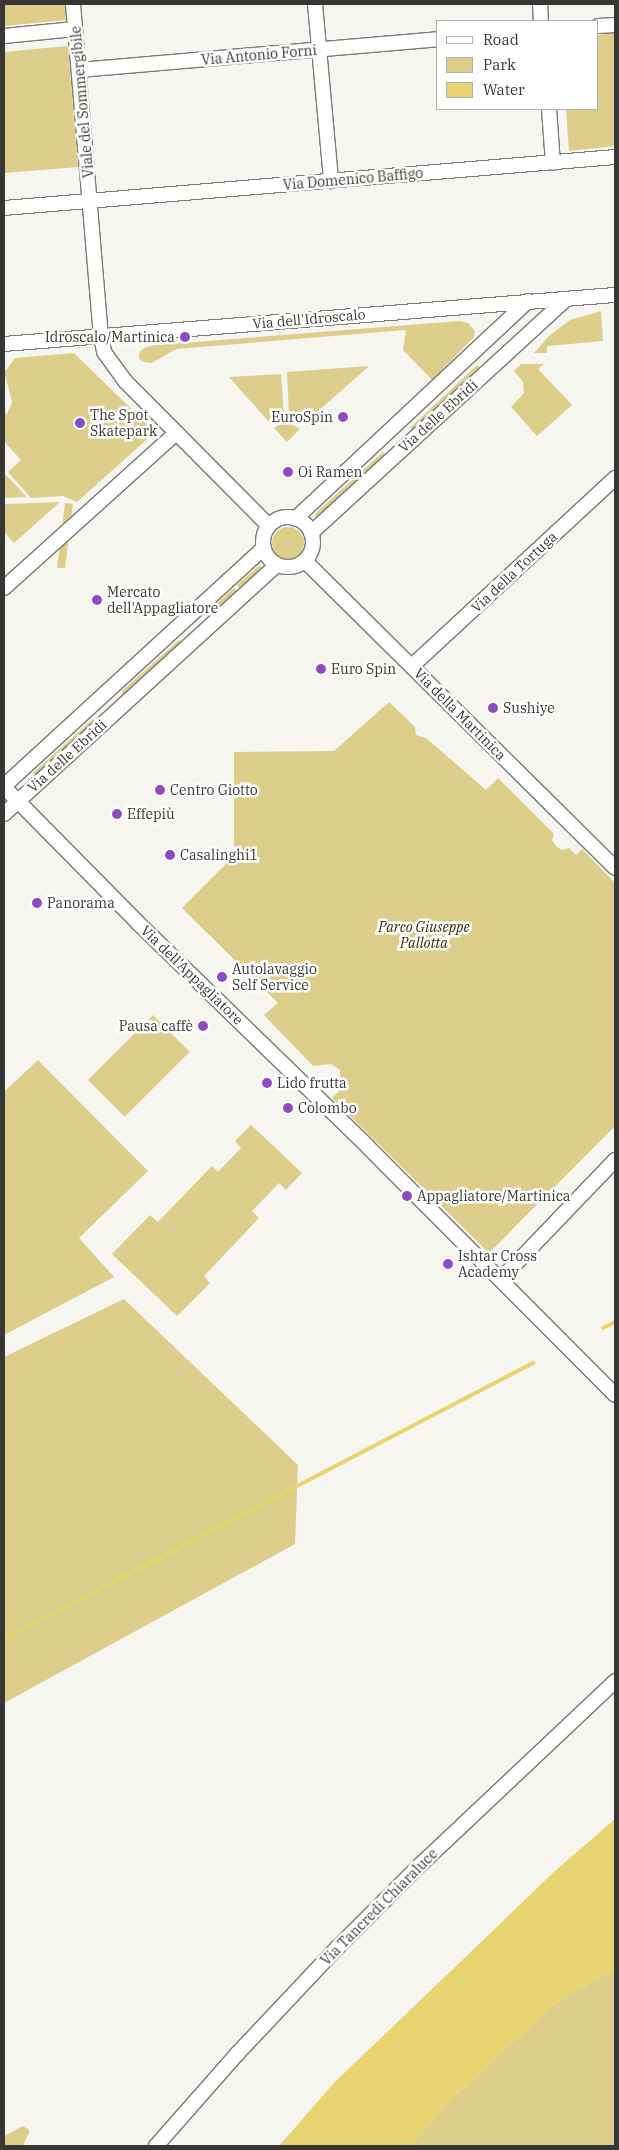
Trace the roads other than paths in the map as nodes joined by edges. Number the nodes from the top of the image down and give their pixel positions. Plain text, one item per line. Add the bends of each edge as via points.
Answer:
1 (73, 4) edge
2 (314, 4) edge
3 (540, 4) edge
4 (542, 20) edge
5 (615, 24) edge
6 (599, 26) edge
7 (75, 29) junction
8 (4, 36) edge
9 (436, 39) edge
10 (318, 50) junction
11 (79, 70) junction
12 (549, 110) edge
13 (615, 157) edge
14 (553, 163) junction
15 (330, 181) junction
16 (90, 200) junction
17 (4, 208) edge
18 (615, 296) edge
19 (565, 300) junction
20 (528, 301) junction
21 (101, 336) junction
22 (4, 344) edge
23 (480, 346) junction
24 (497, 363) junction
25 (388, 431) junction
26 (176, 433) junction
27 (404, 448) junction
28 (615, 478) edge
29 (295, 518) junction
30 (269, 526) junction
31 (311, 533) junction
32 (264, 548) junction
33 (305, 561) junction
34 (277, 565) junction
35 (4, 588) edge
36 (188, 617) junction
37 (202, 633) junction
38 (412, 666) junction
39 (103, 695) junction
40 (118, 710) junction
41 (4, 787) edge
42 (17, 802) junction
43 (4, 814) edge
44 (615, 868) edge
45 (615, 1160) edge
46 (501, 1279) junction
47 (615, 1395) edge
48 (615, 1681) edge
49 (156, 2146) edge

1 - 7 street, Viale del Sommergibile
2 - 10 street
3 - 4 street
5 - 6 street
7 - 8 street
7 - 11 street, Viale del Sommergibile
9 - 10 street, Via Antonio Forni
10 - 11 street, Via Antonio Forni
10 - 15 street
11 - 16 street, Viale del Sommergibile
12 - 14 street
13 - 14 street, Via Domenico Baffigo
14 - 15 street, Via Domenico Baffigo
15 - 16 street, Via Domenico Baffigo
16 - 17 street
16 - 21 street, Viale del Sommergibile
18 - 19 street, Via dell'Idroscalo
19 - 20 street, Via dell'Idroscalo
19 - 24 street, Via delle Ebridi
20 - 21 street, Via dell'Idroscalo
20 - 23 street, Via delle Ebridi
21 - 22 street, Via dell'Idroscalo
21 - 26 street via 104,352 115,370
23 - 24 street
23 - 25 street, Via delle Ebridi
24 - 27 street, Via delle Ebridi
25 - 27 street
25 - 29 street, Via delle Ebridi
26 - 30 street
26 - 35 street
27 - 31 street, Via delle Ebridi
28 - 38 street, Via della Tortuga
29 - 30 street via 281,519
29 - 31 street
30 - 32 street
31 - 33 street via 312,550
32 - 34 street
32 - 36 street, Via delle Ebridi
33 - 34 street via 292,567
33 - 38 street, Via della Martinica
34 - 37 street, Via delle Ebridi
36 - 37 street
36 - 39 street, Via delle Ebridi
37 - 40 street, Via delle Ebridi
38 - 44 street, Via della Martinica
39 - 40 street, Via delle Ebridi
39 - 41 street, Via delle Ebridi
40 - 42 street, Via delle Ebridi
41 - 42 street, Via dell'Appagliatore
42 - 43 street, Via delle Ebridi
42 - 46 street, Via dell'Appagliatore
45 - 46 street
46 - 47 street
48 - 49 street, Via Tancredi Chiaraluce via 338,1946

